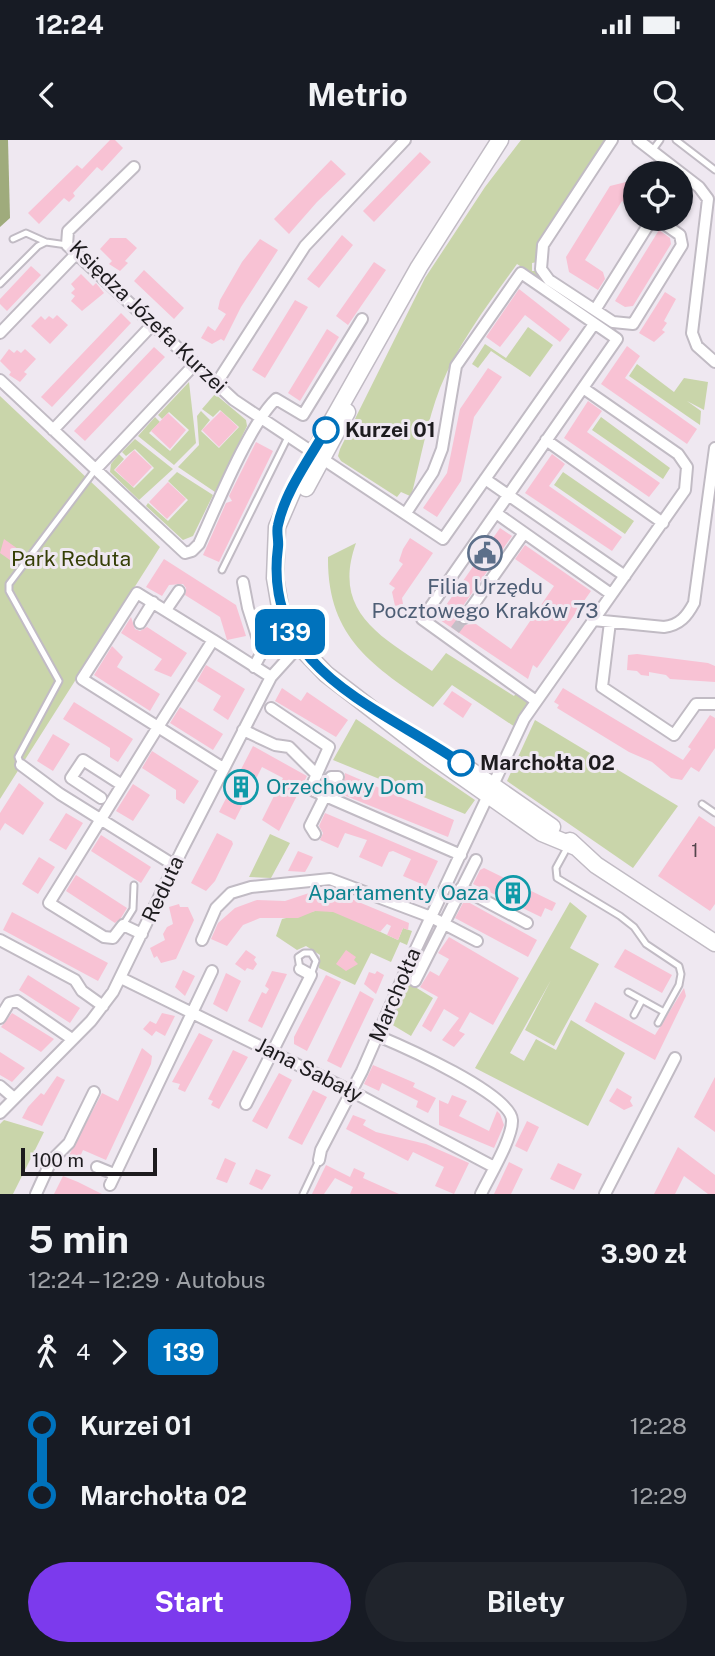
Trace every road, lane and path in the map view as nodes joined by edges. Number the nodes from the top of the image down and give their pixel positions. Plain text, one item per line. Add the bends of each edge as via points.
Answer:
1 (405, 140) edge
2 (500, 140) edge
3 (508, 140) edge
4 (612, 140) edge
5 (638, 140) edge
6 (660, 140) edge
7 (676, 140) edge
8 (652, 151) junction
9 (134, 167) dead end
10 (715, 170) edge
11 (476, 180) junction
12 (647, 231) edge
13 (674, 231) edge
14 (13, 239) dead end
15 (46, 242) junction
16 (67, 245) junction
17 (76, 254) junction
18 (0, 284) edge
19 (595, 310) junction
20 (362, 319) dead end
21 (153, 324) junction
22 (594, 324) junction
23 (0, 333) edge
24 (715, 362) edge
25 (194, 365) junction
26 (0, 380) edge
27 (216, 384) junction
28 (583, 388) junction
29 (261, 419) junction
30 (53, 430) junction
31 (288, 437) junction
32 (547, 440) junction
33 (715, 448) edge
34 (318, 455) junction
35 (714, 468) edge
36 (95, 470) junction
37 (485, 479) junction
38 (712, 494) edge
39 (508, 495) junction
40 (406, 513) junction
41 (496, 513) junction
42 (663, 523) junction
43 (524, 533) junction
44 (222, 570) dead end
45 (625, 576) junction
46 (243, 582) dead end
47 (179, 591) dead end
48 (611, 594) junction
49 (153, 602) junction
50 (166, 610) junction
51 (464, 618) tunnel mouth
52 (593, 620) junction
53 (610, 622) junction
54 (140, 623) dead end
55 (213, 640) junction
56 (299, 646) junction
57 (254, 667) junction
58 (271, 677) junction
59 (536, 701) junction
60 (715, 704) edge
61 (271, 708) dead end
62 (158, 727) junction
63 (243, 730) junction
64 (21, 765) joint
65 (223, 768) junction
66 (317, 775) junction
67 (338, 777) dead end
68 (122, 785) junction
69 (491, 791) junction
70 (323, 795) junction
71 (106, 801) junction
72 (702, 804) dead end
73 (715, 813) edge
74 (101, 820) junction
75 (315, 834) dead end
76 (573, 846) junction
77 (459, 858) junction
78 (174, 865) junction
79 (134, 885) dead end
80 (461, 888) junction
81 (431, 917) junction
82 (527, 923) dead end
83 (444, 924) junction
84 (123, 925) junction
85 (142, 934) junction
86 (0, 940) edge
87 (202, 940) dead end
88 (477, 941) dead end
89 (715, 943) edge
90 (300, 968) joint
91 (212, 971) dead end
92 (311, 975) junction
93 (121, 978) junction
94 (415, 981) dead end
95 (628, 992) dead end
96 (642, 1000) junction
97 (103, 1006) junction
98 (192, 1012) junction
99 (664, 1012) junction
100 (634, 1015) dead end
101 (0, 1018) edge
102 (658, 1023) dead end
103 (378, 1036) junction
104 (72, 1040) junction
105 (273, 1052) junction
106 (675, 1058) dead end
107 (0, 1086) edge
108 (351, 1091) junction
109 (94, 1092) dead end
110 (15, 1098) junction
111 (246, 1104) dead end
112 (0, 1113) edge
113 (320, 1160) joint
114 (97, 1167) dead end
115 (494, 1167) junction
116 (36, 1194) edge
117 (303, 1194) edge
118 (481, 1194) edge
119 (605, 1194) edge

1 - 27 street via 305,246
2 - 11 street
3 - 11 street
4 - 19 street via 540,253 544,275
5 - 8 street
6 - 8 lane
7 - 10 lane
8 - 24 street via 708,199 692,333 697,346
9 - 16 street, Księdza Józefa Kurzei via 68,231
11 - 34 street via 424,259
12 - 19 street
13 - 19 street via 682,245 633,324 613,322
14 - 15 lane via 26,233
15 - 16 lane
15 - 18 lane
16 - 17 street, Księdza Józefa Kurzei
17 - 21 street, Księdza Józefa Kurzei
17 - 23 street
20 - 29 street via 303,415 276,399
21 - 25 street, Księdza Józefa Kurzei
21 - 30 street
22 - 28 street via 617,339
22 - 37 street
22 - 40 street via 521,273 456,366 442,449
25 - 27 street, Księdza Józefa Kurzei
25 - 36 street
26 - 30 street
27 - 29 street, Księdza Józefa Kurzei
28 - 32 street
28 - 42 street, Marchołta via 683,460 688,478 685,491
29 - 31 street, Księdza Józefa Kurzei
29 - 36 street via 192,551 177,548
30 - 36 street
31 - 34 street, Księdza Józefa Kurzei
31 - 44 lane
32 - 39 street
32 - 42 street
33 - 35 street
34 - 40 street, Księdza Józefa Kurzei
34 - 56 street via 277,527 277,598
35 - 38 street
36 - 64 lane via 8,586 59,681 18,757
37 - 39 street
37 - 40 street, Księdza Józefa Kurzei via 443,539
38 - 53 street via 694,603 688,613 664,628
39 - 41 street
39 - 45 street
41 - 43 street
41 - 59 street via 422,620 452,635
42 - 45 street, Marchołta
43 - 48 street
43 - 51 street
45 - 48 street, Marchołta
46 - 57 street via 262,652
47 - 50 street
48 - 52 street, Marchołta
49 - 50 street
49 - 54 street
49 - 62 street via 137,593 82,679
50 - 55 street
52 - 53 street
52 - 59 street, Marchołta
53 - 60 street via 602,687 674,735 696,704
55 - 57 street
55 - 62 street
56 - 58 street, Reduta
56 - 69 street via 326,674
57 - 58 street
58 - 63 street, Reduta
59 - 69 street, Marchołta
61 - 66 street via 329,747
62 - 65 street
62 - 68 street
63 - 65 street, Reduta
63 - 66 street via 289,747
64 - 74 street
65 - 78 street, Reduta
66 - 70 street via 312,788
67 - 70 street via 331,777
68 - 71 street
68 - 71 street via 83,760 71,778
69 - 76 street via 542,832
69 - 77 street, Marchołta
70 - 75 street via 310,827
70 - 77 street
71 - 74 street
72 - 73 lane
74 - 78 street
74 - 84 street via 49,902 104,937 113,938
76 - 89 street
76 - 99 lane via 556,868 556,877 634,926 646,944 679,966 681,979
77 - 80 street via 473,864
77 - 81 street, Marchołta
78 - 85 street, Reduta
79 - 84 lane via 133,909
80 - 82 street
80 - 83 street
81 - 83 street
81 - 87 street via 344,882 314,880 231,893 216,908
81 - 103 street, Marchołta
83 - 88 street
83 - 94 street
84 - 85 street
85 - 93 street, Reduta
86 - 97 street via 75,980
90 - 92 street
90 - 92 lane via 300,955 311,953 316,961
91 - 98 street
92 - 105 street
93 - 97 street, Reduta
93 - 98 street, Jana Sabały
95 - 96 lane
96 - 99 lane
96 - 100 lane
97 - 104 street, Reduta
98 - 105 street, Jana Sabały
98 - 114 street via 112,1180
99 - 102 lane
101 - 104 street via 9,1003 17,1001
103 - 108 street, Marchołta
103 - 115 street via 429,1058 508,1108 512,1124
104 - 110 street, Reduta
105 - 108 street, Jana Sabały
105 - 111 street
106 - 119 street
107 - 110 street
108 - 113 street, Marchołta
108 - 115 street, Jana Sabały
109 - 116 street
110 - 112 street, Reduta
113 - 117 lane, Marchołta
115 - 118 street

